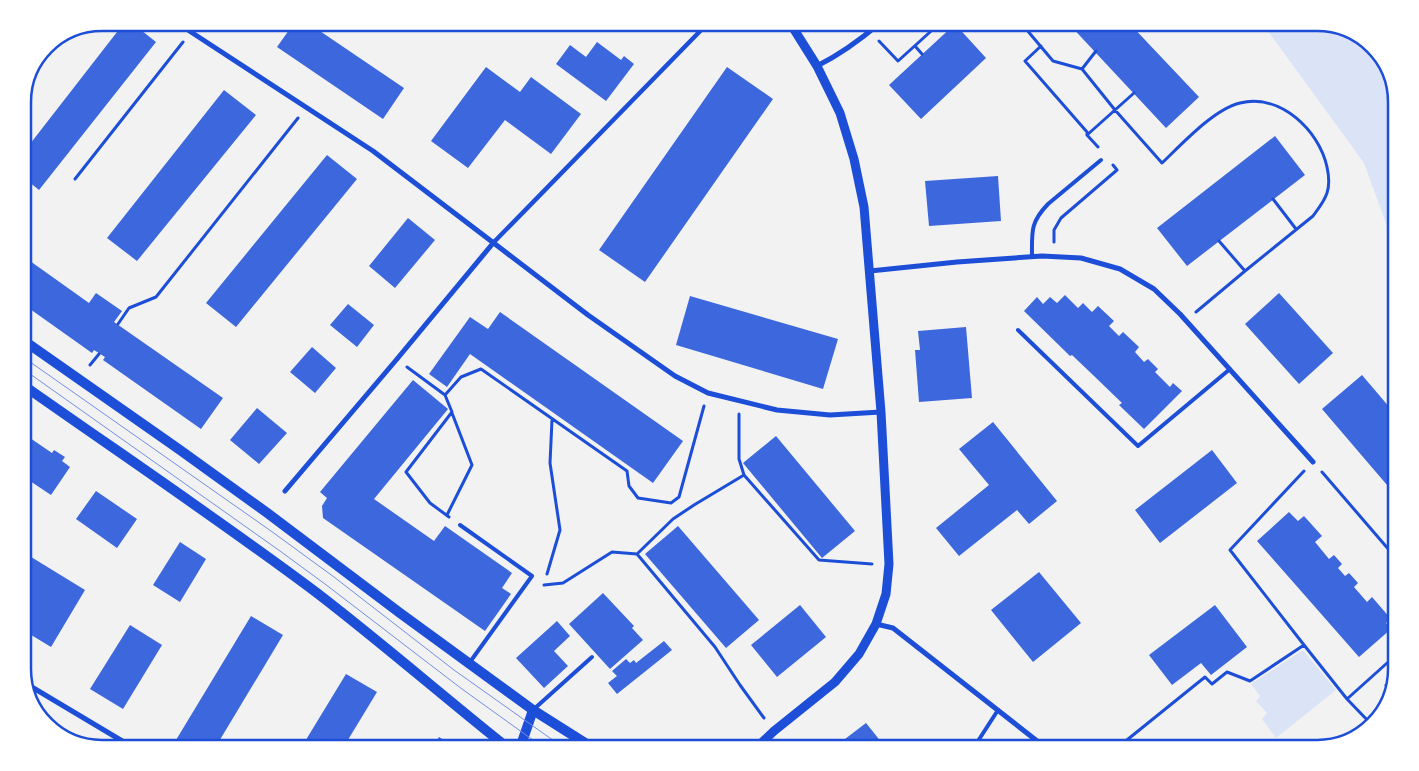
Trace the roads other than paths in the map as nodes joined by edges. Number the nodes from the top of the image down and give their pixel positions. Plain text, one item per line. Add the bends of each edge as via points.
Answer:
1 (190, 31) edge
2 (699, 31) edge
3 (796, 31) edge
4 (870, 31) edge
5 (817, 66) junction
6 (1101, 160) dead end
7 (494, 242) junction
8 (1032, 256) junction
9 (870, 270) junction
10 (1018, 330) dead end
11 (31, 346) edge
12 (1230, 369) junction
13 (31, 391) edge
14 (881, 412) junction
15 (1313, 462) road end
16 (285, 491) dead end
17 (460, 525) road end
18 (876, 624) junction
19 (592, 658) dead end
20 (468, 664) junction
21 (34, 688) edge
22 (532, 710) junction
23 (998, 710) junction
24 (121, 740) edge
25 (498, 740) edge
26 (523, 740) edge
27 (580, 740) edge
28 (764, 740) edge
29 (979, 740) edge
30 (1036, 740) edge

1 - 7 street via 373,151
2 - 7 street
3 - 5 street
4 - 5 street via 838,56
5 - 9 street via 840,113 854,159 864,207
6 - 8 lane via 1041,211 1032,228
7 - 14 street via 604,326 675,376 708,393 777,410 830,415
7 - 16 street
8 - 9 street
8 - 12 street via 1081,258 1120,269 1154,289
9 - 14 street
10 - 12 lane via 1138,446
11 - 20 main road via 273,517
12 - 15 street
13 - 25 main road via 316,593
14 - 18 street via 889,564 886,594
17 - 20 lane via 532,576
18 - 23 street via 893,628
18 - 28 street via 859,654 835,682
19 - 22 lane
20 - 22 main road
21 - 24 street
22 - 26 main road
22 - 27 main road
23 - 29 lane
23 - 30 street

